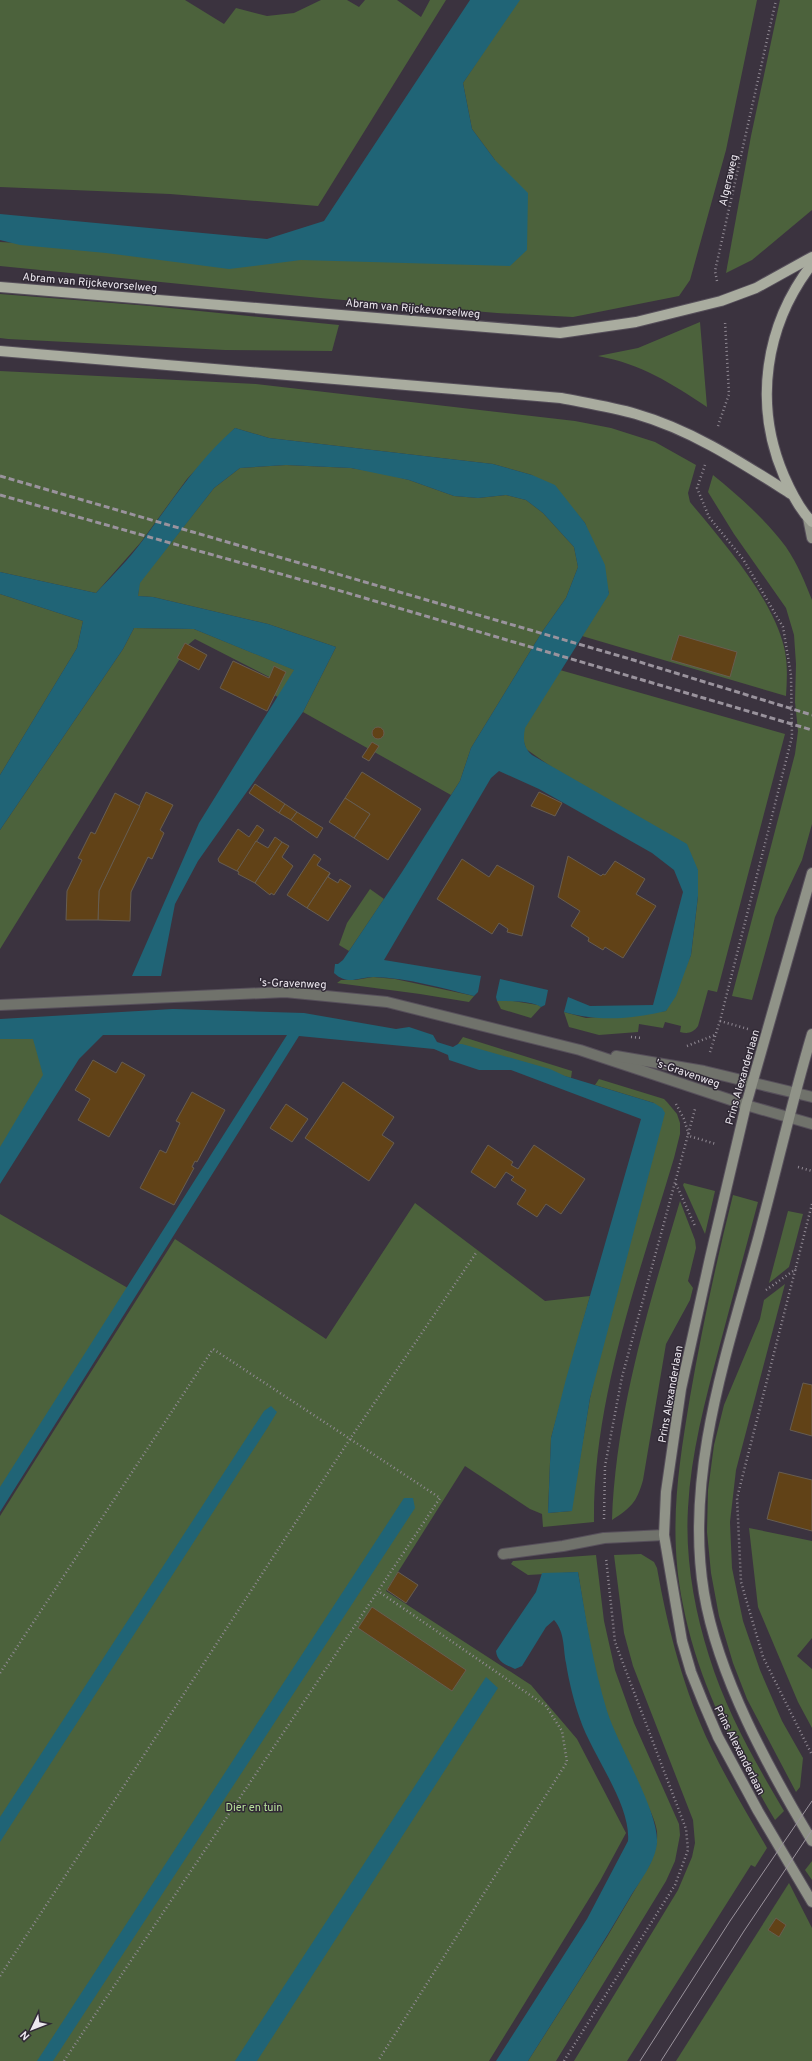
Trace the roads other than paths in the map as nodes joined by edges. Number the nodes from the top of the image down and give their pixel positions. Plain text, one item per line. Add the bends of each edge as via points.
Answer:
1 (812, 257) edge
2 (812, 264) edge
3 (0, 287) edge
4 (0, 351) edge
5 (791, 494) junction
6 (810, 520) edge
7 (812, 538) edge
8 (812, 873) edge
9 (0, 1005) edge
10 (812, 1034) edge
11 (580, 1050) junction
12 (753, 1082) junction
13 (795, 1093) junction
14 (812, 1097) edge
15 (746, 1105) junction
16 (788, 1117) junction
17 (812, 1124) edge
18 (664, 1535) junction
19 (503, 1554) dead end
20 (812, 1842) edge
21 (812, 1902) edge

1 - 3 main road, Abram van Rijckevorselweg via 756,288 720,301 636,322 560,333
2 - 5 main road via 798,282 781,315 770,350 766,387 770,431 777,460
4 - 5 main road via 561,398 636,414 694,437
5 - 6 main road
6 - 7 main road
8 - 12 main road, Prins Alexanderlaan
9 - 11 street, 's-Gravenweg via 285,992 387,1002
10 - 13 main road, Prins Alexanderlaan
11 - 12 street, 's-Gravenweg
11 - 15 street, 's-Gravenweg
12 - 13 street, 's-Gravenweg
12 - 15 main road, Prins Alexanderlaan
13 - 14 street, 's-Gravenweg
13 - 16 main road, Prins Alexanderlaan
15 - 16 street, 's-Gravenweg
15 - 18 main road, Prins Alexanderlaan via 681,1389 666,1492
16 - 17 street, 's-Gravenweg
16 - 20 main road, Prins Alexanderlaan via 776,1173 714,1401 702,1477 699,1535 704,1594 719,1650 763,1754
18 - 19 street via 604,1538
18 - 21 main road, Prins Alexanderlaan via 682,1641 703,1702 718,1737 758,1811

